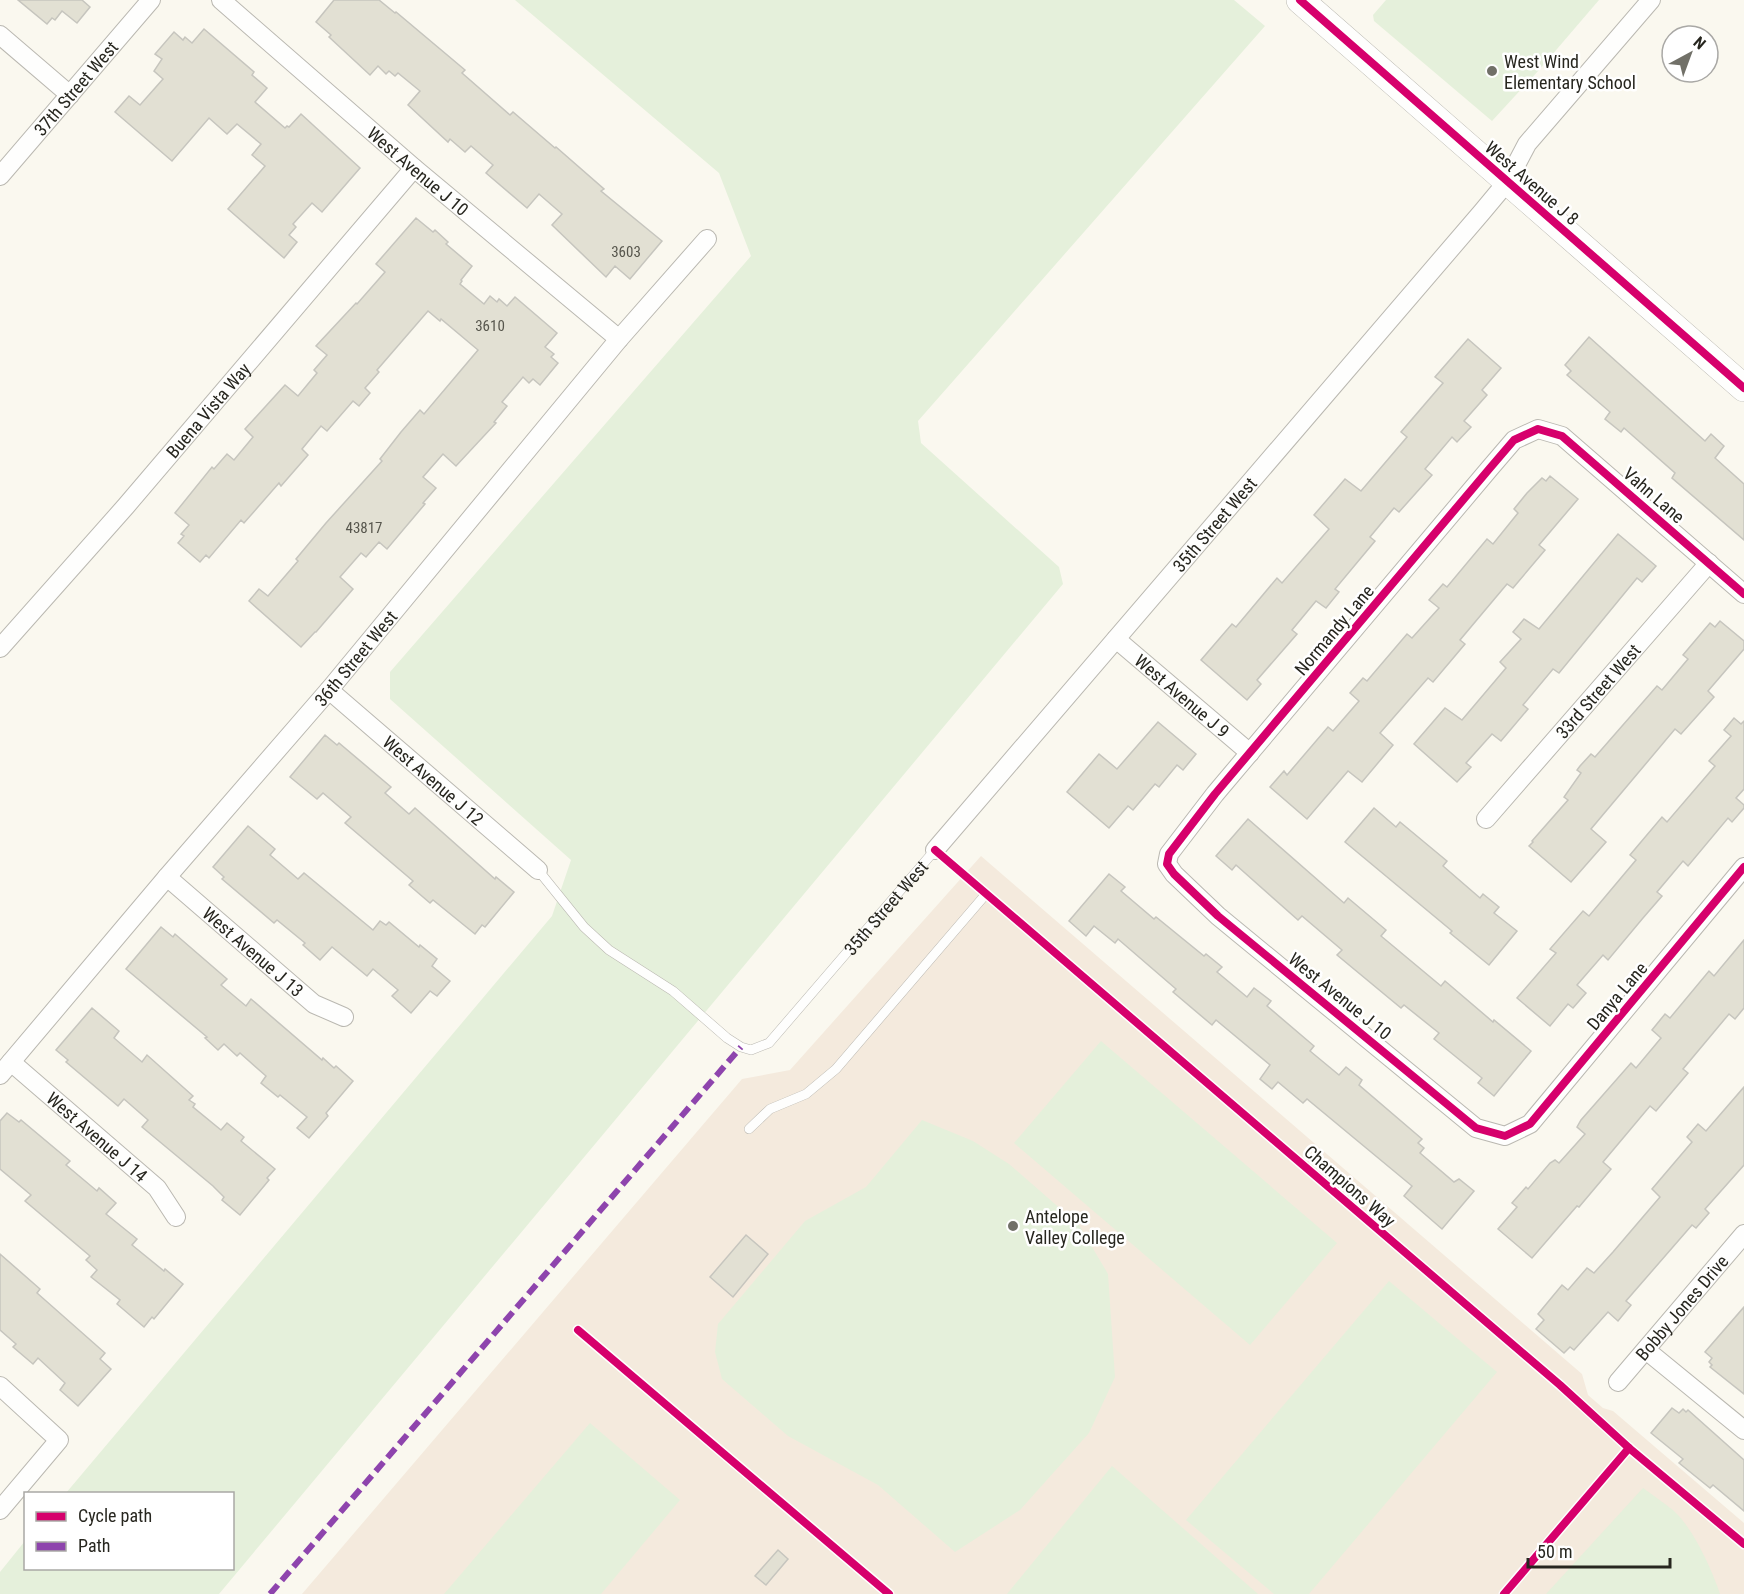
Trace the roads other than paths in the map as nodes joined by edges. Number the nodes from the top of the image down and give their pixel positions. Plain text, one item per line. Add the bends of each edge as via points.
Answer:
1 (151, 0) edge
2 (220, 0) edge
3 (1300, 0) edge
4 (1651, 0) edge
5 (0, 35) edge
6 (70, 95) junction
7 (414, 168) junction
8 (0, 176) edge
9 (1507, 182) junction
10 (707, 239) dead end
11 (619, 339) junction
12 (1744, 388) edge
13 (1538, 429) joint
14 (1709, 563) junction
15 (1744, 594) edge
16 (1116, 639) junction
17 (0, 648) edge
18 (329, 690) junction
19 (1250, 753) junction
20 (1486, 819) dead end
21 (935, 850) junction
22 (1167, 864) joint
23 (1744, 867) edge
24 (538, 870) joint
25 (167, 877) junction
26 (986, 894) junction
27 (344, 1017) dead end
28 (5, 1069) edge
29 (749, 1129) dead end
30 (1505, 1136) joint
31 (176, 1217) dead end
32 (1743, 1236) edge
33 (1646, 1350) junction
34 (1618, 1382) dead end
35 (0, 1386) edge
36 (1744, 1430) edge
37 (1629, 1448) junction
38 (0, 1510) edge
39 (1744, 1544) edge
40 (1504, 1594) edge

1 - 6 street, 37th Street West
2 - 7 street, West Avenue J 10
3 - 9 street, West Avenue J 8
4 - 9 street, 35th Street West via 1527,144
5 - 6 street
6 - 8 street, 37th Street West
7 - 11 street, West Avenue J 10
7 - 17 street, Buena Vista Way
9 - 12 street, West Avenue J 8
9 - 16 street, 35th Street West
10 - 11 street, 36th Street West
11 - 18 street, 36th Street West
13 - 14 street, Vahn Lane via 1563,436
13 - 19 street, Normandy Lane via 1514,440
14 - 15 street, Vahn Lane
14 - 20 street, 33rd Street West
16 - 19 street, West Avenue J 9
16 - 21 street, 35th Street West
18 - 24 street, West Avenue J 12
18 - 25 street, 36th Street West
19 - 22 street, Normandy Lane via 1169,854
21 - 24 lane, 35th Street West via 769,1043 751,1050 727,1038 673,991 609,950 584,927
21 - 26 lane, Champions Way
22 - 30 street, West Avenue J 10 via 1218,916 1476,1128
23 - 30 street, Danya Lane via 1530,1124
25 - 27 street, West Avenue J 13 via 314,1004
25 - 28 street, 36th Street West
26 - 29 lane via 836,1069 806,1094 770,1109
26 - 37 lane, Champions Way
28 - 31 street, West Avenue J 14 via 157,1188
32 - 33 street, Bobby Jones Drive
33 - 34 street, Bobby Jones Drive
33 - 36 street
35 - 38 street via 58,1440
37 - 39 lane, Champions Way
37 - 40 lane

